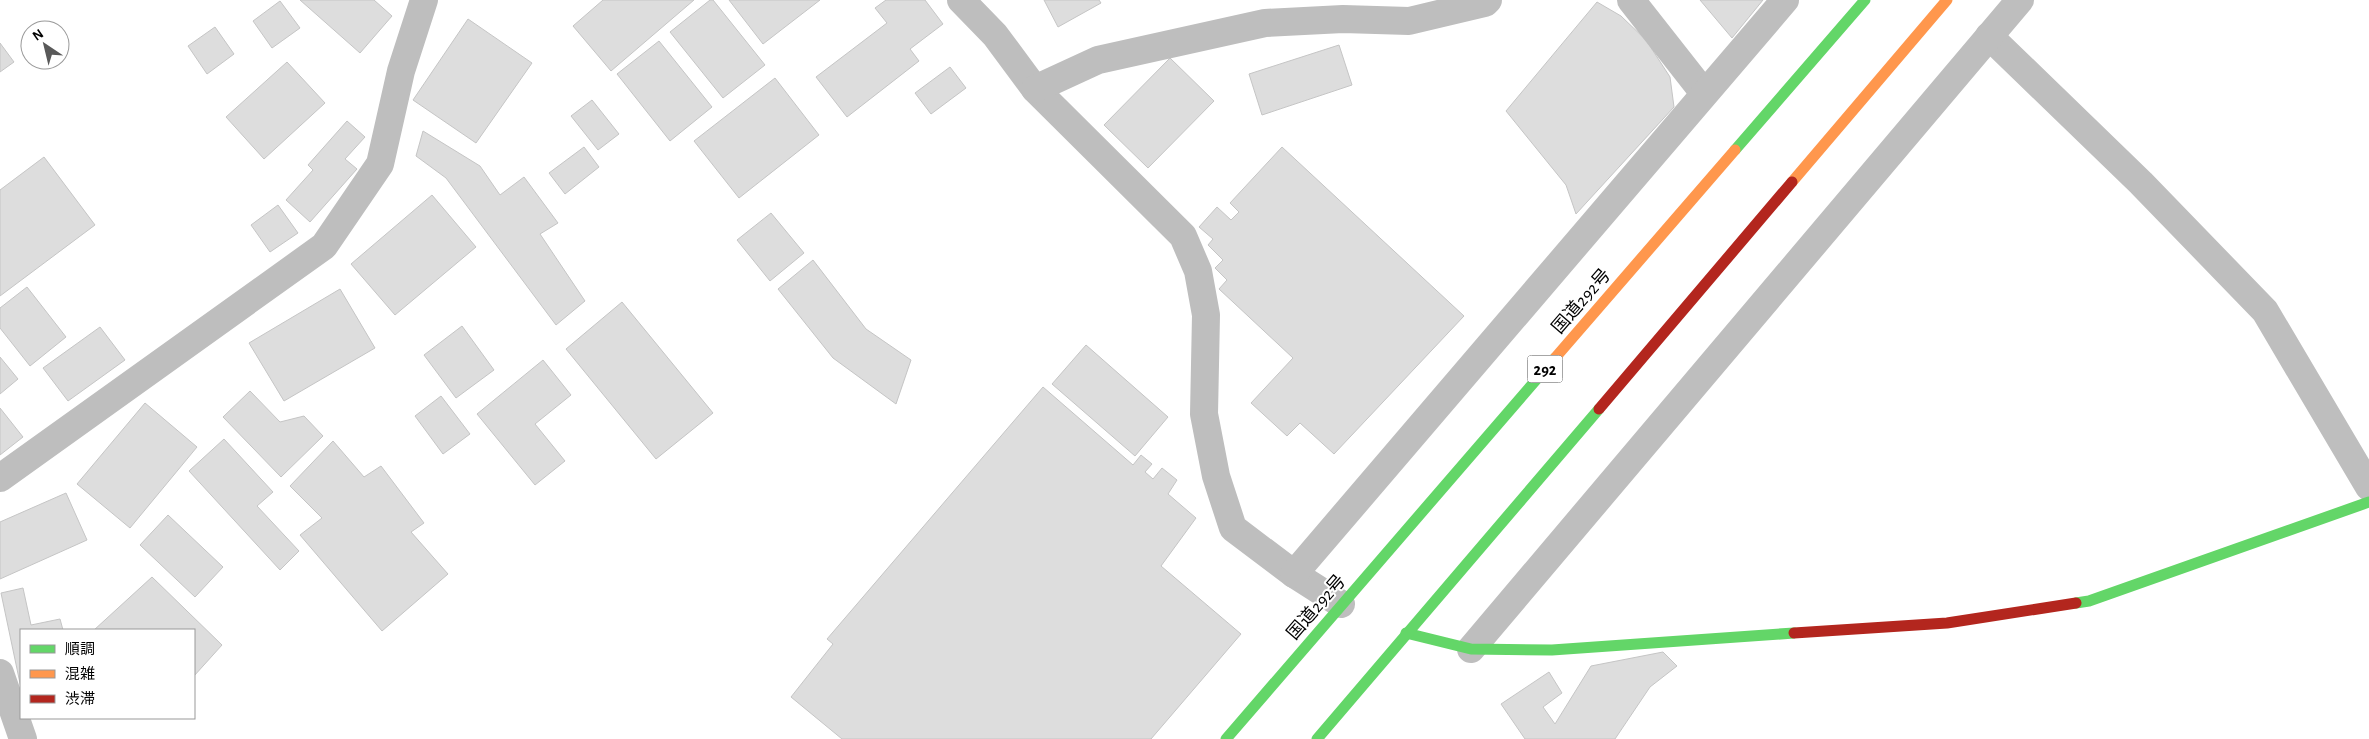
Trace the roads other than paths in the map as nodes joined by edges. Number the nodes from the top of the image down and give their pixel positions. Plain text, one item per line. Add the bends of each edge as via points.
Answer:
1 (424, 0) edge
2 (961, 0) edge
3 (1488, 0) edge
4 (1631, 0) edge
5 (1785, 0) edge
6 (1865, 0) edge
7 (1948, 0) edge
8 (2020, 0) edge
9 (1989, 36) junction
10 (1036, 89) junction
11 (1704, 93) junction
12 (0, 478) edge
13 (2369, 487) edge
14 (2369, 502) edge
15 (1294, 574) junction
16 (1341, 604) junction
17 (1406, 633) junction
18 (1471, 649) junction
19 (0, 673) edge
20 (23, 739) edge
21 (1226, 739) edge
22 (1316, 739) edge

1 - 12 street via 401,71 380,164 324,246
2 - 10 street via 996,35
3 - 10 street via 1409,21 1343,19 1265,23 1098,60
4 - 11 street
5 - 11 street
6 - 16 main road, 国道292号 / 292
7 - 17 main road
8 - 9 street
9 - 13 street via 2142,183 2265,310
9 - 18 street
10 - 15 street via 1183,236 1198,271 1206,314 1204,414 1216,476 1233,528
11 - 15 street
14 - 18 main road via 2090,602 1947,623 1552,650
15 - 16 street
16 - 21 main road, 国道292号 / 292
17 - 18 main road
17 - 22 main road
19 - 20 street

